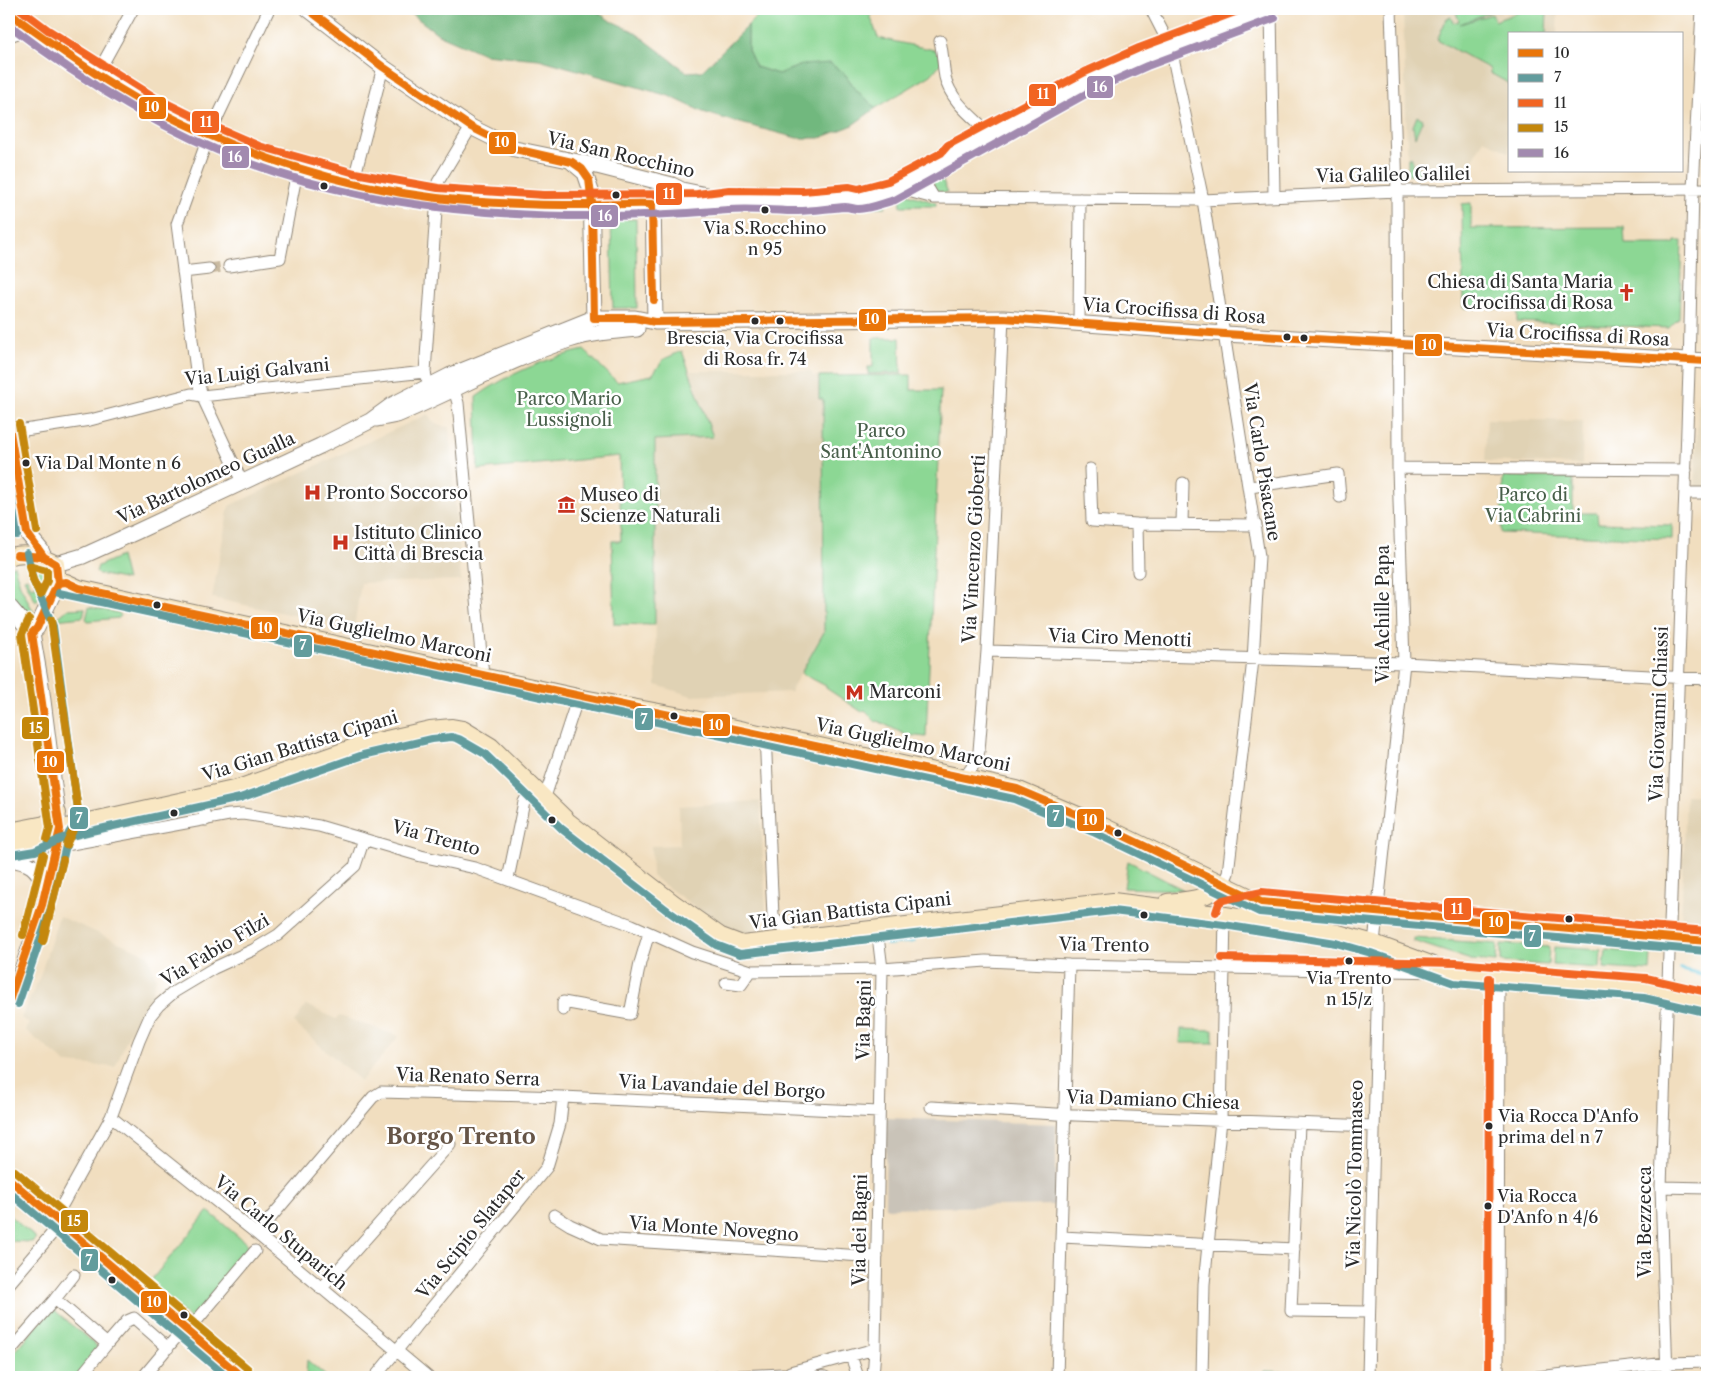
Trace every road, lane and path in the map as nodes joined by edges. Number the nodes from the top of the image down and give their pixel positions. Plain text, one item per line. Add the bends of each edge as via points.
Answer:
1 (133, 9) edge
2 (269, 9) edge
3 (308, 9) edge
4 (1151, 9) edge
5 (1271, 9) edge
6 (1391, 9) edge
7 (1702, 9) edge
8 (9, 13) edge
9 (33, 31) junction
10 (9, 34) edge
11 (940, 41) dead end
12 (1171, 48) junction
13 (383, 67) junction
14 (97, 74) junction
15 (1703, 92) edge
16 (1023, 116) junction
17 (471, 126) junction
18 (209, 135) junction
19 (953, 154) junction
20 (572, 162) junction
21 (298, 166) junction
22 (926, 173) junction
23 (353, 183) junction
24 (1694, 189) junction
25 (1707, 189) edge
26 (682, 190) junction
27 (892, 190) junction
28 (1398, 191) junction
29 (1274, 196) junction
30 (850, 197) junction
31 (437, 198) junction
32 (934, 198) junction
33 (1080, 199) junction
34 (729, 200) junction
35 (1203, 200) junction
36 (652, 204) junction
37 (592, 205) junction
38 (229, 266) tunnel mouth
39 (209, 269) tunnel mouth
40 (183, 272) junction
41 (594, 318) junction
42 (1003, 318) junction
43 (655, 322) junction
44 (1079, 324) junction
45 (637, 329) joint
46 (1225, 334) junction
47 (578, 338) junction
48 (1397, 344) junction
49 (1690, 361) junction
50 (1707, 361) edge
51 (452, 383) junction
52 (430, 386) junction
53 (202, 396) junction
54 (9, 426) edge
55 (10, 444) edge
56 (1090, 468) dead end
57 (1398, 468) junction
58 (1686, 470) junction
59 (242, 482) junction
60 (1183, 483) dead end
61 (1250, 487) junction
62 (1685, 493) junction
63 (1707, 493) edge
64 (1340, 497) dead end
65 (1137, 524) junction
66 (1182, 524) junction
67 (1256, 525) junction
68 (9, 557) edge
69 (50, 561) junction
70 (1138, 572) dead end
71 (58, 583) junction
72 (9, 606) edge
73 (32, 633) junction
74 (987, 651) junction
75 (1253, 660) junction
76 (1404, 663) junction
77 (483, 676) junction
78 (1678, 678) junction
79 (1707, 679) edge
80 (578, 697) junction
81 (765, 734) junction
82 (965, 777) junction
83 (532, 788) junction
84 (200, 798) junction
85 (544, 800) junction
86 (58, 813) junction
87 (206, 820) junction
88 (60, 829) junction
89 (9, 831) edge
90 (364, 839) junction
91 (9, 845) edge
92 (55, 847) junction
93 (9, 859) edge
94 (508, 878) junction
95 (1223, 885) junction
96 (47, 886) junction
97 (1261, 902) junction
98 (1146, 905) junction
99 (1377, 912) junction
100 (1224, 915) junction
101 (877, 928) junction
102 (649, 933) junction
103 (799, 937) junction
104 (1669, 938) junction
105 (1707, 941) edge
106 (1374, 942) junction
107 (1069, 965) junction
108 (1222, 968) junction
109 (882, 969) junction
110 (751, 971) junction
111 (1378, 971) junction
112 (1455, 973) junction
113 (1499, 978) junction
114 (726, 983) dead end
115 (1667, 992) junction
116 (9, 1001) edge
117 (1707, 1002) edge
118 (561, 1004) dead end
119 (563, 1097) junction
120 (931, 1106) dead end
121 (879, 1112) junction
122 (1066, 1115) junction
123 (111, 1117) junction
124 (1221, 1120) junction
125 (1299, 1124) junction
126 (1374, 1126) junction
127 (450, 1144) dead end
128 (9, 1179) edge
129 (1661, 1186) junction
130 (1707, 1188) edge
131 (554, 1215) dead end
132 (58, 1220) junction
133 (257, 1234) junction
134 (1062, 1238) junction
135 (1208, 1246) junction
136 (1294, 1249) junction
137 (256, 1251) dead end
138 (877, 1257) junction
139 (74, 1275) dead end
140 (9, 1284) edge
141 (321, 1289) junction
142 (55, 1299) junction
143 (1369, 1312) junction
144 (186, 1330) junction
145 (107, 1344) junction
146 (168, 1348) junction
147 (875, 1348) junction
148 (9, 1352) edge
149 (396, 1352) junction
150 (851, 1356) junction
151 (1707, 1362) edge
152 (1667, 1363) junction
153 (782, 1374) junction
154 (80, 1377) edge
155 (143, 1377) edge
156 (242, 1377) edge
157 (375, 1377) edge
158 (428, 1377) edge
159 (717, 1377) edge
160 (825, 1377) edge
161 (858, 1377) edge
162 (873, 1377) edge
163 (1057, 1377) edge
164 (1202, 1377) edge
165 (1368, 1377) edge
166 (1498, 1377) edge
167 (1537, 1377) edge
168 (1667, 1377) edge

1 - 14 street
2 - 18 street
3 - 13 street, Via San Rocchino
4 - 12 street, Via Carlo Pisacane
5 - 12 street, Via San Rocchino
5 - 29 street
6 - 28 street, Via Achille Papa
7 - 15 street, Via Giovanni Chiassi
8 - 9 street, Via San Rocchino
9 - 10 street
9 - 14 street, Via San Rocchino
11 - 16 street via 950,88 962,108 984,128 1014,111 1020,110
12 - 16 street, Via San Rocchino via 1089,81
12 - 35 street, Via Carlo Pisacane
13 - 17 street, Via San Rocchino
13 - 23 street
14 - 18 street, Via San Rocchino via 149,106
15 - 24 street, Via Giovanni Chiassi
16 - 19 street, Via San Rocchino
17 - 20 street, Via San Rocchino via 514,149
17 - 31 street via 438,182
18 - 21 street, Via San Rocchino
18 - 40 street via 177,224
19 - 22 street, Via San Rocchino
19 - 30 street, Via San Rocchino via 944,155
20 - 26 street, Via San Rocchino
20 - 37 street via 582,168 589,179
21 - 23 street, Via San Rocchino
21 - 38 street via 280,258
22 - 27 street, Via San Rocchino
22 - 32 street via 928,188
23 - 31 street, Via San Rocchino
24 - 25 street, Via Galileo Galilei
24 - 28 street, Via Galileo Galilei
24 - 49 street, Via Giovanni Chiassi
26 - 34 street, Via San Rocchino
26 - 36 street via 655,192
27 - 30 street, Via San Rocchino via 858,199
27 - 32 street, Via Galileo Galilei
28 - 29 street, Via Galileo Galilei
28 - 48 street, Via Achille Papa
29 - 35 street, Via Galileo Galilei
30 - 34 street, Via San Rocchino via 803,201
31 - 37 street, Via San Rocchino via 528,205
31 - 52 street
32 - 33 street, Via Galileo Galilei
33 - 35 street, Via Galileo Galilei
33 - 44 street
34 - 36 street, Via San Rocchino
35 - 46 street, Via Carlo Pisacane
36 - 37 street, Via San Rocchino
36 - 43 street
37 - 41 street
39 - 40 street
40 - 53 street
41 - 43 street, Via Crocifissa di Rosa via 635,318
41 - 47 street
41 - 51 street, Via Bartolomeo Gualla
42 - 43 street, Via Crocifissa di Rosa
42 - 44 street, Via Crocifissa di Rosa
42 - 74 street, Via Vincenzo Gioberti
43 - 45 street, Via Bartolomeo Gualla
44 - 46 street, Via Crocifissa di Rosa
45 - 47 street, Via Bartolomeo Gualla
46 - 48 street, Via Crocifissa di Rosa
46 - 61 street, Via Carlo Pisacane
47 - 51 street, Via Bartolomeo Gualla
48 - 49 street, Via Crocifissa di Rosa
48 - 57 street, Via Achille Papa
49 - 50 street, Via Crocifissa di Rosa
49 - 58 street, Via Giovanni Chiassi
51 - 52 street, Via Bartolomeo Gualla
51 - 77 street via 458,403
52 - 53 street, Via Luigi Galvani
52 - 59 street, Via Bartolomeo Gualla via 392,404 370,421
53 - 55 street, Via Luigi Galvani via 191,394 90,420 25,430
53 - 59 street
54 - 55 street
55 - 69 street via 27,533
56 - 65 street via 1092,521
57 - 58 street
57 - 76 street, Via Achille Papa
58 - 62 street, Via Giovanni Chiassi
59 - 69 street, Via Bartolomeo Gualla via 92,552
60 - 66 street
61 - 64 street via 1338,474
61 - 67 street, Via Carlo Pisacane
62 - 63 street
62 - 78 street, Via Giovanni Chiassi
65 - 66 street
65 - 70 street
66 - 67 street
67 - 75 street, Via Carlo Pisacane via 1259,556
68 - 69 main road via 30,555
69 - 71 main road
71 - 73 street
71 - 77 main road, Via Guglielmo Marconi via 66,582 79,588
72 - 73 street
73 - 86 street
74 - 75 street, Via Ciro Menotti
74 - 82 street, Via Vincenzo Gioberti via 978,751 975,763
75 - 76 street, Via Ciro Menotti
75 - 95 street, Via Carlo Pisacane via 1228,873
76 - 78 street, Via Ciro Menotti
76 - 99 street, Via Achille Papa
77 - 80 main road, Via Guglielmo Marconi
78 - 79 street, Via Ciro Menotti
78 - 104 street, Via Giovanni Chiassi
80 - 81 main road, Via Guglielmo Marconi
80 - 85 street
81 - 82 main road, Via Guglielmo Marconi
81 - 103 street via 773,916 783,929
82 - 95 main road, Via Guglielmo Marconi via 1017,789 1096,823
83 - 84 main road, Via Gian Battista Cipani via 477,736 452,726 360,745
83 - 85 main road, Via Gian Battista Cipani
83 - 94 street via 524,802
84 - 87 street
84 - 88 main road, Via Gian Battista Cipani
85 - 103 main road, Via Gian Battista Cipani via 721,936 742,944
86 - 88 street
86 - 89 main road via 45,824
87 - 90 street, Via Trento via 244,814 319,826
87 - 92 street, Via Trento
88 - 91 main road via 33,841
88 - 92 street
90 - 94 street, Via Trento
90 - 123 street, Via Fabio Filzi via 355,866 278,934 214,968 159,1005 150,1016 139,1041
92 - 96 street
93 - 96 street via 29,863
94 - 102 street, Via Trento
95 - 97 main road, Via Guglielmo Marconi
95 - 98 main road via 1200,897
96 - 116 street
97 - 99 main road
97 - 100 main road via 1227,910
98 - 100 main road, Via Gian Battista Cipani
98 - 101 main road, Via Gian Battista Cipani via 1098,902
99 - 104 main road
99 - 106 street, Via Achille Papa
100 - 106 main road, Via Trento
100 - 108 street
101 - 103 main road, Via Gian Battista Cipani
101 - 109 street, Via Bagni
102 - 110 street, Via Trento via 692,952
102 - 118 street via 630,1014
104 - 105 main road
104 - 115 street, Via Giovanni Chiassi
106 - 112 main road, Via Trento
107 - 108 street, Via Trento
107 - 109 street, Via Trento via 960,961
107 - 122 street
108 - 111 street, Via Trento
108 - 124 street
109 - 110 street, Via Trento
109 - 121 street, Via Bagni
110 - 114 street via 741,985
111 - 112 street, Via Trento
111 - 126 street, Via Nicolò Tommaseo
112 - 113 main road, Via Trento
113 - 115 main road, Via Trento
113 - 166 street
115 - 117 main road, Via Trento
115 - 129 street, Via Bezzecca
119 - 121 street, Via Lavandaie del Borgo
119 - 133 street, Via Renato Serra via 381,1092 373,1097
119 - 149 street, Via Scipio Slataper via 560,1124 547,1167
120 - 122 street, Via Damiano Chiesa
121 - 138 street, Via dei Bagni
122 - 124 street, Via Damiano Chiesa
122 - 134 street
123 - 132 street, Via Fabio Filzi
123 - 133 street, Via Carlo Stuparich
124 - 125 street, Via Damiano Chiesa
124 - 135 street
125 - 126 street, Via Damiano Chiesa
125 - 136 street
126 - 143 street, Via Nicolò Tommaseo
127 - 141 street
128 - 132 street
129 - 130 street
129 - 152 street, Via Bezzecca
131 - 138 street, Via Monte Novegno via 570,1226 601,1239
132 - 140 street, Via Fabio Filzi
132 - 144 street
133 - 141 street, Via Carlo Stuparich
134 - 135 street
134 - 163 street
135 - 136 street
135 - 164 street
136 - 143 street via 1291,1311
137 - 144 street
138 - 147 street, Via dei Bagni
139 - 142 street
141 - 149 street, Via Carlo Stuparich
142 - 145 street
142 - 148 street
143 - 165 street, Via Nicolò Tommaseo
144 - 146 street
144 - 156 street
145 - 146 street via 127,1321 134,1318
145 - 154 street
146 - 155 street
147 - 150 street
147 - 162 street, Via dei Bagni
149 - 157 street, Via Scipio Slataper
149 - 158 street, Via Carlo Stuparich
150 - 153 street
150 - 161 street
151 - 152 street
152 - 167 street
152 - 168 street, Via Bezzecca
153 - 159 street
153 - 160 street

